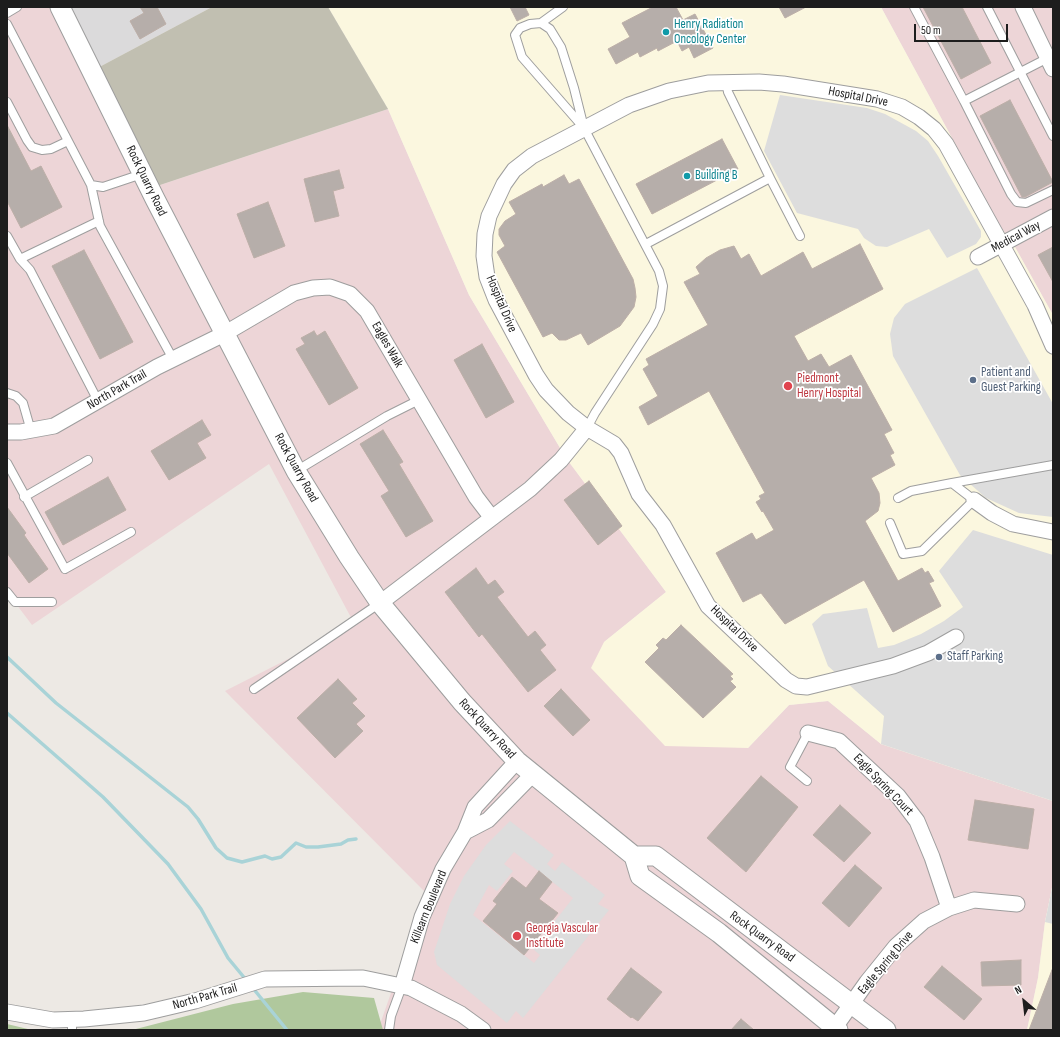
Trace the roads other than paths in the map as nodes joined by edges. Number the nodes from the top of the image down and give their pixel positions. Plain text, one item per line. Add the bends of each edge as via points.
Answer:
1 (17, 7) edge
2 (60, 7) edge
3 (562, 7) edge
4 (914, 7) edge
5 (987, 7) edge
6 (1023, 7) edge
7 (7, 13) edge
8 (541, 23) junction
9 (7, 24) edge
10 (1051, 64) edge
11 (1021, 72) junction
12 (726, 82) junction
13 (964, 101) junction
14 (7, 102) edge
15 (584, 128) junction
16 (1053, 136) edge
17 (68, 141) junction
18 (142, 174) junction
19 (770, 178) junction
20 (91, 184) junction
21 (1053, 190) edge
22 (1053, 217) edge
23 (99, 221) junction
24 (7, 236) edge
25 (800, 236) dead end
26 (646, 244) junction
27 (1002, 244) junction
28 (978, 257) dead end
29 (20, 259) junction
30 (224, 334) junction
31 (1053, 346) edge
32 (173, 359) junction
33 (7, 393) edge
34 (419, 400) junction
35 (98, 401) junction
36 (587, 428) junction
37 (31, 430) junction
38 (7, 432) edge
39 (88, 460) dead end
40 (7, 463) edge
41 (1053, 465) edge
42 (296, 471) junction
43 (952, 483) junction
44 (24, 497) junction
45 (898, 498) dead end
46 (974, 500) junction
47 (492, 518) junction
48 (890, 523) dead end
49 (131, 532) dead end
50 (1053, 532) edge
51 (7, 592) edge
52 (52, 602) dead end
53 (380, 603) junction
54 (956, 637) dead end
55 (254, 689) dead end
56 (808, 733) joint
57 (517, 761) junction
58 (533, 774) junction
59 (807, 781) dead end
60 (465, 832) junction
61 (634, 856) junction
62 (1017, 904) dead end
63 (949, 908) junction
64 (402, 986) junction
65 (852, 1004) junction
66 (7, 1012) edge
67 (72, 1025) edge
68 (836, 1029) edge
69 (389, 1030) edge
70 (483, 1030) edge
71 (886, 1030) edge

1 - 7 lane
2 - 18 street, Rock Quarry Road
3 - 8 lane
4 - 13 lane
5 - 11 lane
6 - 10 street
8 - 15 lane via 550,29 561,47
8 - 15 lane via 520,28 515,36 516,44 522,57
9 - 17 lane
10 - 11 lane
11 - 13 lane
11 - 16 lane
12 - 15 street, Hospital Drive via 689,86 650,97
12 - 19 lane via 728,92
12 - 27 street, Hospital Drive via 783,84 877,99 902,107 920,117 946,144
13 - 21 lane via 1017,202 1026,203
14 - 17 lane via 32,147 51,149
15 - 26 lane
15 - 36 street, Hospital Drive via 532,156 514,170 495,199 489,216 484,256 487,277 496,300 536,375 556,402
17 - 20 lane
18 - 20 lane via 103,187
18 - 30 street, Rock Quarry Road
19 - 25 lane
19 - 26 lane
20 - 23 lane
22 - 27 street, Medical Way
23 - 29 lane
23 - 32 lane
24 - 29 lane
26 - 36 lane via 660,271 663,286 660,309 645,338
27 - 28 street, Medical Way
27 - 31 street, Hospital Drive via 1035,305
29 - 35 lane via 30,270
30 - 32 street, North Park Trail
30 - 34 street, Eagles Walk via 300,291 325,287 346,292 362,306 376,324
30 - 42 street, Rock Quarry Road
32 - 35 street, North Park Trail
33 - 37 lane via 16,396 23,403
34 - 42 lane
34 - 47 street, Eagles Walk via 476,497
35 - 37 street, North Park Trail via 54,426
36 - 47 street via 549,472
36 - 54 street, Hospital Drive via 614,444 621,452 639,494 663,525 708,606 786,680 796,686 807,687 893,666 915,659
37 - 38 street, North Park Trail
39 - 44 lane
40 - 44 lane
41 - 43 lane
42 - 53 street, Rock Quarry Road
43 - 45 lane via 911,491
43 - 46 lane
44 - 49 lane via 65,569
46 - 48 lane via 922,551 903,554
46 - 50 street via 1013,524
47 - 53 street
51 - 52 lane via 15,602
53 - 55 lane
53 - 57 street, Rock Quarry Road via 462,702
56 - 59 lane via 790,767
56 - 63 street, Eagle Spring Court via 839,740 898,796 917,821
57 - 58 street, Rock Quarry Road
57 - 60 street, Killearn Boulevard via 474,808
58 - 60 street via 488,820
58 - 61 street, Rock Quarry Road
60 - 64 street, Killearn Boulevard via 443,869 429,900
61 - 65 street, Rock Quarry Road via 656,856
61 - 68 street, Rock Quarry Road via 640,876 719,933
62 - 63 street, Eagle Spring Drive via 974,900
63 - 65 street, Eagle Spring Drive via 924,921 896,946
64 - 67 street, North Park Trail via 363,978 264,980 195,1001
64 - 69 lane
64 - 70 street, North Park Trail via 411,988 461,1014
65 - 68 street, Eagle Spring Drive
65 - 71 street, Rock Quarry Road
66 - 67 street, North Park Trail

